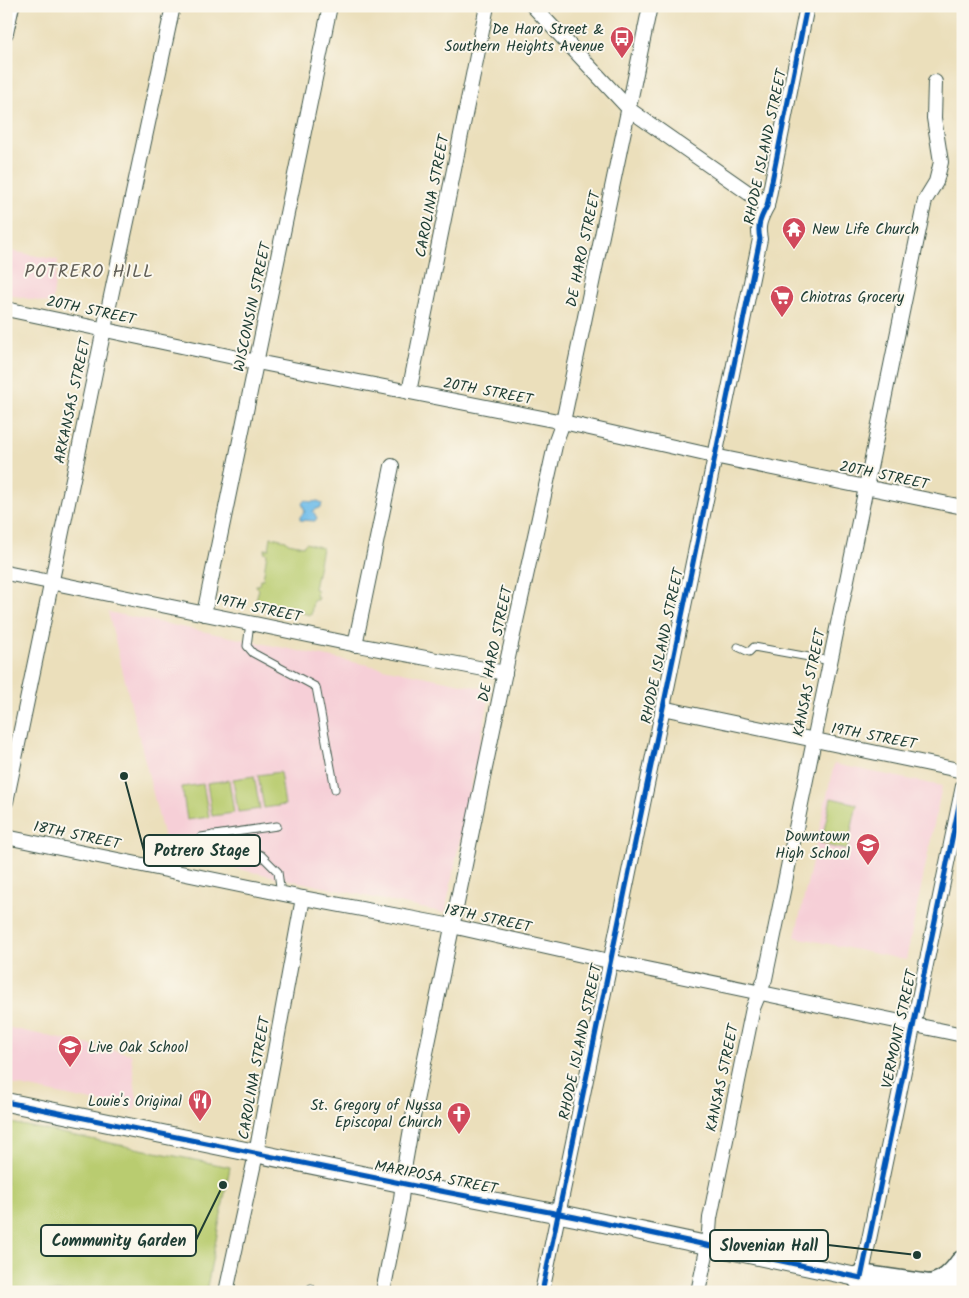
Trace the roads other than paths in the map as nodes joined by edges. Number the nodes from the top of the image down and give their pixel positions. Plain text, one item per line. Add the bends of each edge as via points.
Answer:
1 (12, 6) edge
2 (173, 6) edge
3 (330, 6) edge
4 (488, 6) edge
5 (533, 6) edge
6 (650, 6) edge
7 (807, 6) edge
8 (6, 33) edge
9 (935, 82) dead end
10 (630, 110) junction
11 (767, 206) junction
12 (6, 309) edge
13 (104, 330) junction
14 (257, 362) junction
15 (409, 392) junction
16 (563, 422) junction
17 (714, 456) junction
18 (392, 466) dead end
19 (866, 487) junction
20 (963, 507) edge
21 (6, 573) edge
22 (52, 582) junction
23 (204, 614) junction
24 (250, 623) junction
25 (355, 645) junction
26 (738, 647) dead end
27 (831, 661) junction
28 (505, 673) junction
29 (662, 708) junction
30 (814, 741) junction
31 (963, 771) edge
32 (963, 786) edge
33 (335, 789) dead end
34 (6, 802) edge
35 (277, 826) dead end
36 (213, 836) junction
37 (6, 837) edge
38 (201, 837) dead end
39 (281, 894) junction
40 (303, 898) junction
41 (452, 926) junction
42 (610, 961) junction
43 (760, 992) junction
44 (913, 1024) junction
45 (963, 1035) edge
46 (6, 1102) edge
47 (256, 1154) junction
48 (403, 1184) junction
49 (558, 1214) junction
50 (708, 1245) junction
51 (963, 1264) edge
52 (861, 1278) junction
53 (227, 1291) edge
54 (383, 1292) edge
55 (542, 1292) edge
56 (698, 1292) edge

1 - 8 street
2 - 13 street, ARKANSAS STREET
3 - 14 street, WISCONSIN STREET
4 - 15 street, CAROLINA STREET
5 - 10 street
6 - 10 street, DE HARO STREET
7 - 11 street, RHODE ISLAND STREET
9 - 19 street, KANSAS STREET via 934,118 940,172 926,200
10 - 11 street
10 - 16 street, DE HARO STREET
11 - 17 street, RHODE ISLAND STREET via 770,217 767,231 760,239
12 - 13 street, 20TH STREET
13 - 14 street, 20TH STREET
13 - 22 street, ARKANSAS STREET
14 - 15 street, 20TH STREET
14 - 23 street, WISCONSIN STREET
15 - 16 street, 20TH STREET
16 - 17 street, 20TH STREET
16 - 28 street, DE HARO STREET via 556,441
17 - 19 street, 20TH STREET
17 - 29 street, RHODE ISLAND STREET
18 - 25 street
19 - 20 street, 20TH STREET
19 - 27 street, KANSAS STREET
21 - 22 street, 19TH STREET
22 - 23 street, 19TH STREET
22 - 34 street, ARKANSAS STREET
23 - 24 street, 19TH STREET
24 - 25 street, 19TH STREET
24 - 33 lane via 247,646 253,653 316,686
25 - 28 street, 19TH STREET
26 - 27 lane via 749,652 754,648
27 - 30 street, KANSAS STREET
28 - 41 street, DE HARO STREET
29 - 30 street, 19TH STREET
29 - 42 street, RHODE ISLAND STREET
30 - 31 street, 19TH STREET
30 - 43 street, KANSAS STREET
32 - 44 street, VERMONT STREET
35 - 36 lane
36 - 38 lane
36 - 39 lane via 260,855 278,872
37 - 39 street, 18TH STREET
39 - 40 street, 18TH STREET
40 - 41 street, 18TH STREET
40 - 47 street, CAROLINA STREET
41 - 42 street, 18TH STREET
41 - 48 street, DE HARO STREET via 415,1106
42 - 43 street, 18TH STREET
42 - 49 street, RHODE ISLAND STREET
43 - 44 street, 18TH STREET
43 - 50 street, KANSAS STREET via 749,1026 710,1218
44 - 45 street, 18TH STREET
44 - 52 street, VERMONT STREET
46 - 47 street, MARIPOSA STREET
47 - 48 street, MARIPOSA STREET
47 - 53 street, CAROLINA STREET
48 - 49 street, MARIPOSA STREET
48 - 54 street, DE HARO STREET
49 - 50 street, MARIPOSA STREET
49 - 55 street, RHODE ISLAND STREET
50 - 52 street, MARIPOSA STREET
50 - 56 street, KANSAS STREET
51 - 52 highway via 949,1281 930,1288

